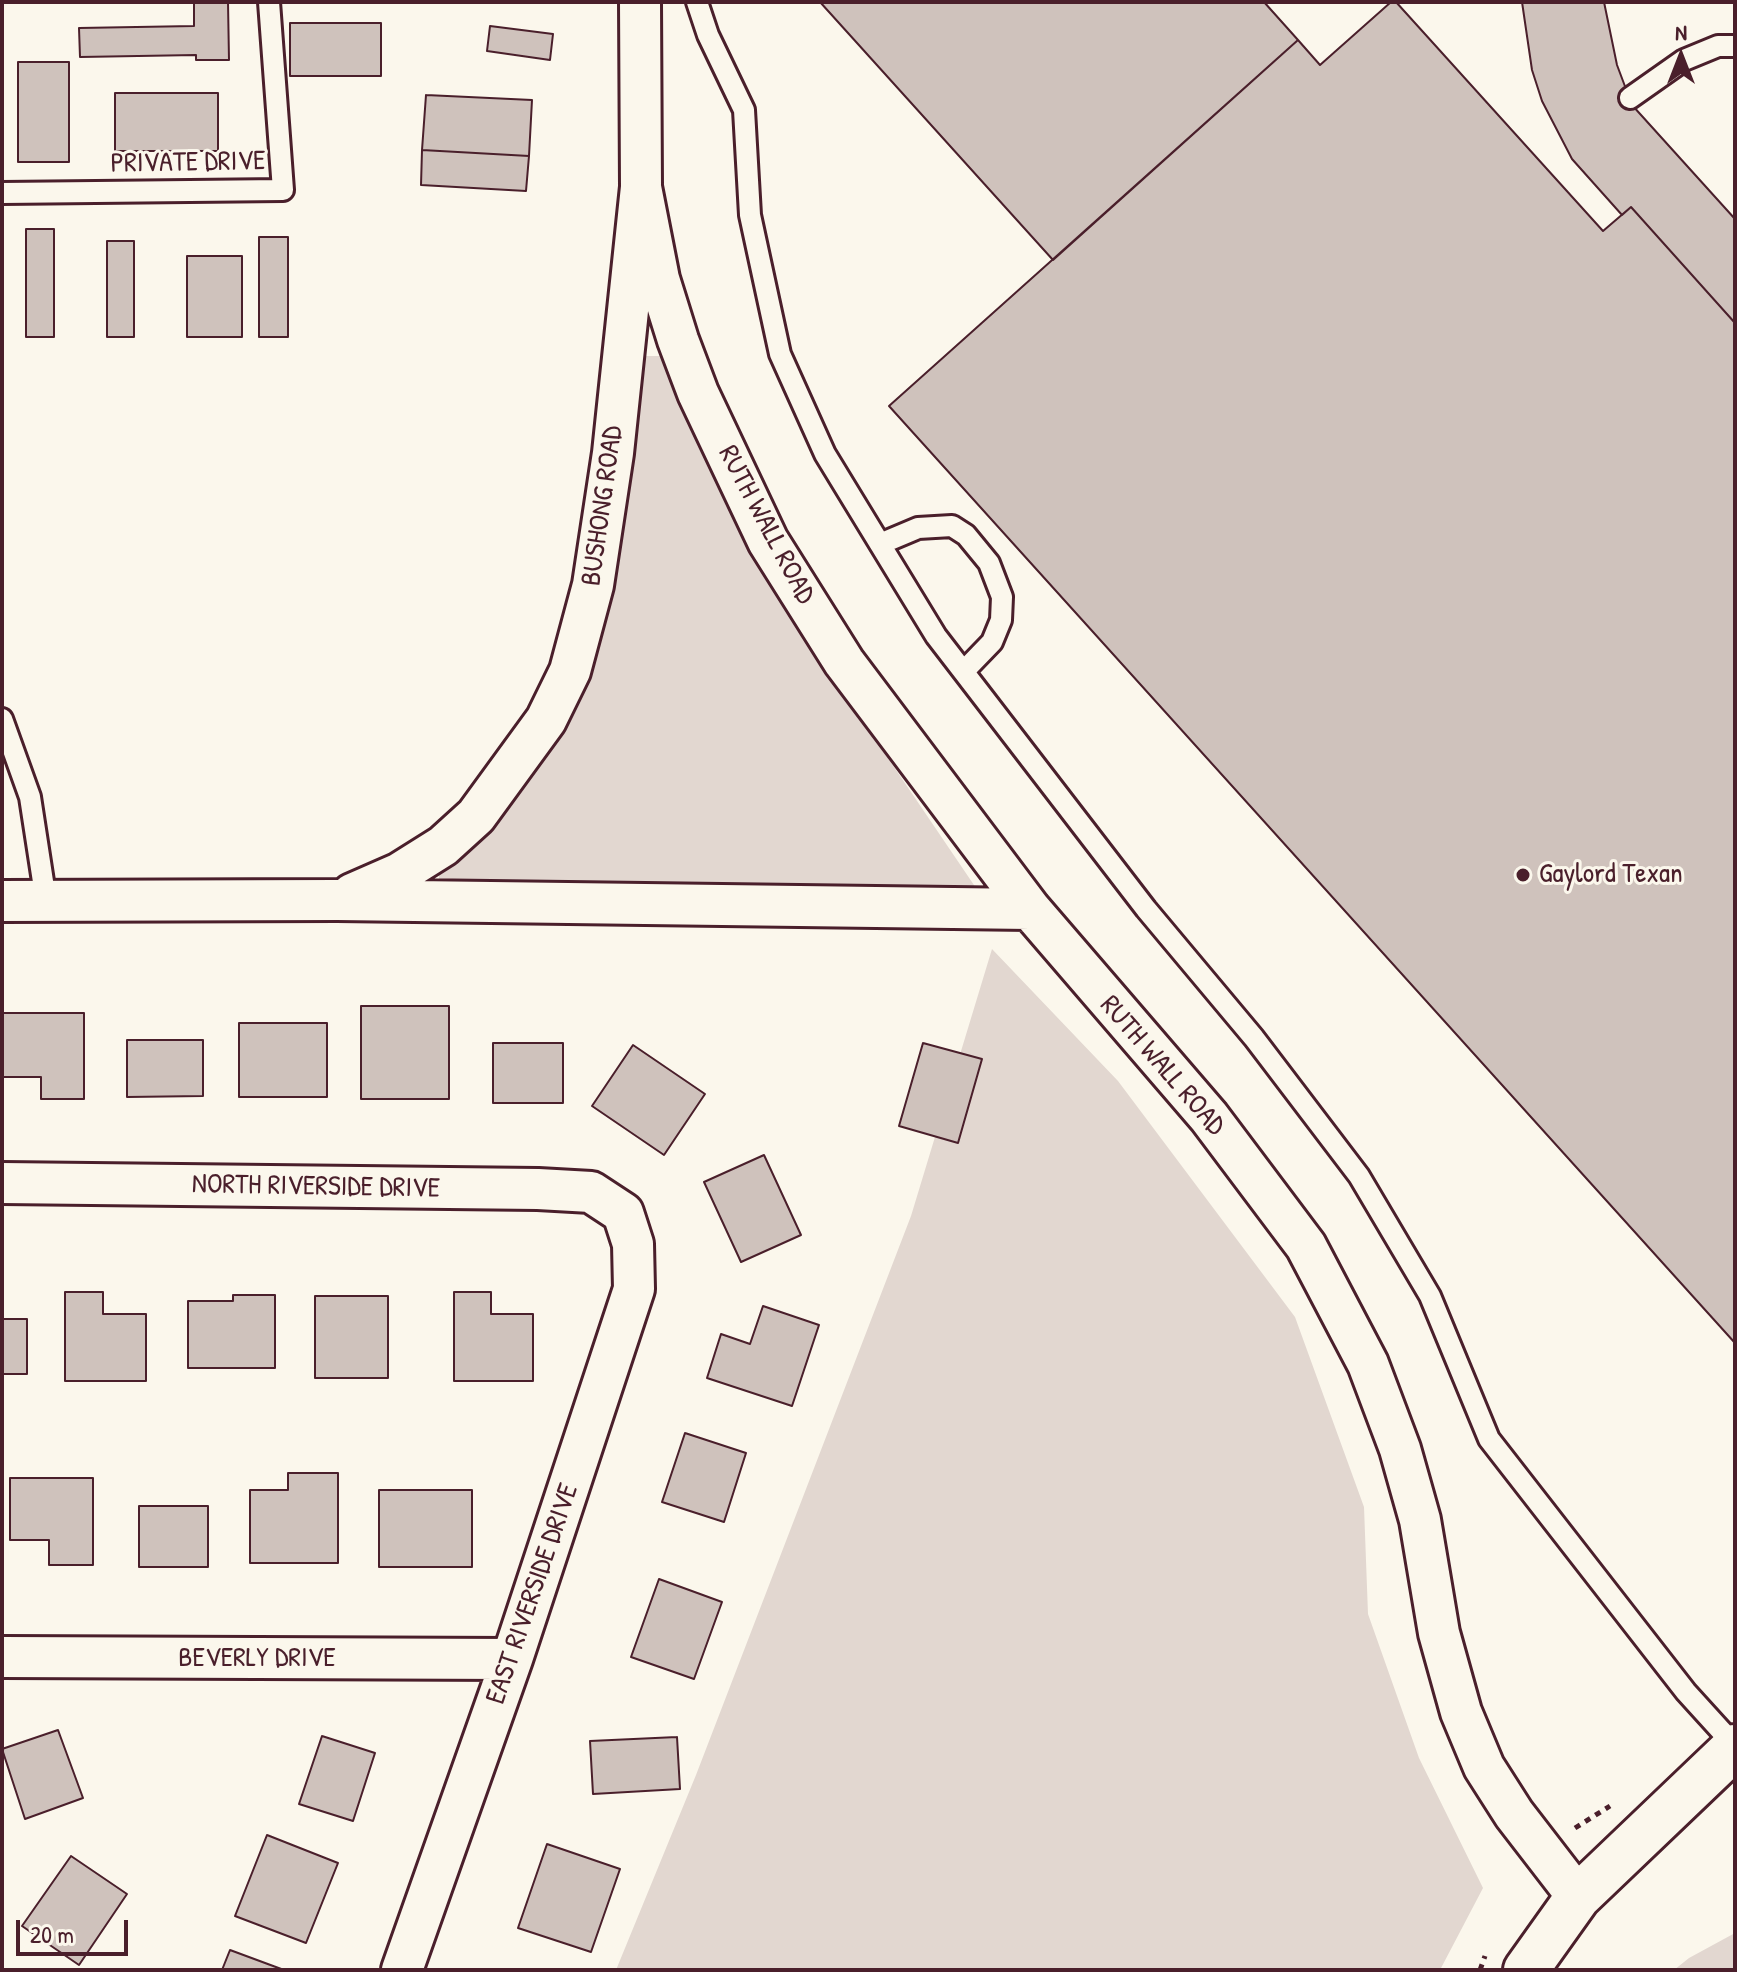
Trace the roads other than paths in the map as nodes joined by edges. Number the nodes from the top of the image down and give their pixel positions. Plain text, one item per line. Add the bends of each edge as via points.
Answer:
1 (269, 2) edge
2 (640, 2) edge
3 (697, 2) edge
4 (1735, 46) edge
5 (1630, 98) dead end
6 (641, 187) junction
7 (2, 193) edge
8 (880, 544) junction
9 (964, 671) junction
10 (2, 719) edge
11 (8, 750) edge
12 (337, 900) junction
13 (2, 901) edge
14 (46, 901) junction
15 (1030, 909) junction
16 (2, 1183) edge
17 (623, 1213) joint
18 (2, 1657) edge
19 (512, 1659) junction
20 (1735, 1747) edge
21 (1578, 1897) junction
22 (402, 1970) edge
23 (1526, 1970) edge

1 - 7 lane, PRIVATE DRIVE via 283,190
2 - 6 street, BUSHONG ROAD
3 - 8 lane via 744,110 750,215 780,354 825,454
4 - 5 lane via 1718,46 1684,60
6 - 12 street, BUSHONG ROAD via 613,453 593,585 570,671 546,720 476,816 443,846 400,873
6 - 15 street, RUTH WALL ROAD via 659,279 678,340 768,541 844,662
8 - 9 lane via 936,636
8 - 9 lane via 918,528 952,526 989,563 1002,597 1001,620 992,642
9 - 20 lane via 1359,1176 1430,1296 1489,1439
10 - 11 lane
11 - 14 lane via 30,797
12 - 14 street, BUSHONG ROAD
12 - 15 street, BUSHONG ROAD
13 - 14 street, BUSHONG ROAD
15 - 21 street, RUTH WALL ROAD via 1209,1117 1306,1246 1368,1364 1400,1449 1461,1712 1484,1767
16 - 17 street, NORTH RIVERSIDE DRIVE via 538,1189 591,1192
17 - 19 street, EAST RIVERSIDE DRIVE via 633,1244 634,1289
18 - 19 street, BEVERLY DRIVE
19 - 22 street, EAST RIVERSIDE DRIVE
20 - 21 street
21 - 23 street

